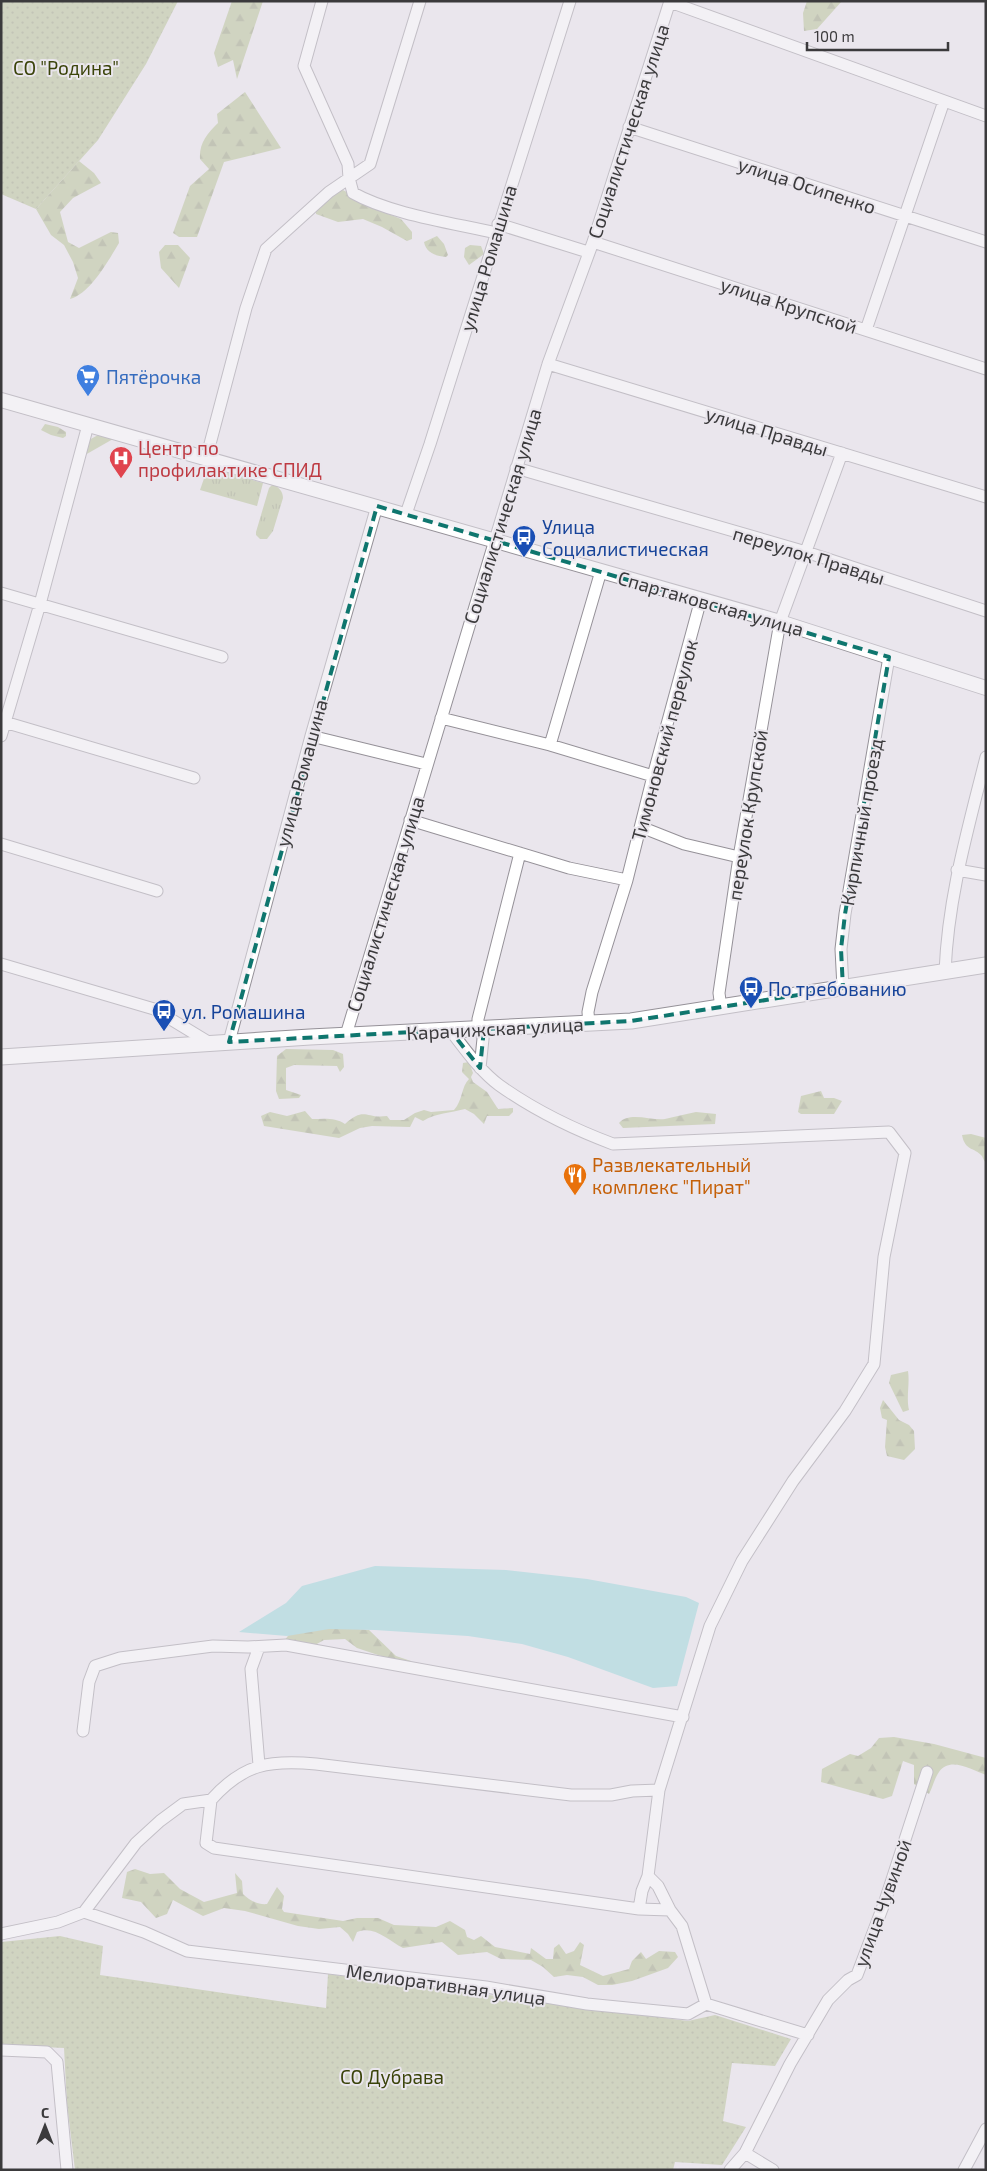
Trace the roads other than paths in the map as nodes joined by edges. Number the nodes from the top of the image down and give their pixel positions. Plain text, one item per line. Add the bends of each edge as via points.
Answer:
1 (322, 1) edge
2 (420, 1) edge
3 (570, 1) edge
4 (670, 2) edge
5 (944, 101) junction
6 (986, 116) edge
7 (629, 127) junction
8 (349, 178) junction
9 (904, 216) junction
10 (497, 228) junction
11 (986, 242) edge
12 (590, 247) junction
13 (866, 330) junction
14 (548, 364) junction
15 (986, 369) edge
16 (1, 400) edge
17 (88, 425) junction
18 (842, 453) junction
19 (206, 459) junction
20 (516, 468) junction
21 (986, 496) edge
22 (377, 506) junction
23 (406, 514) junction
24 (494, 540) junction
25 (806, 552) junction
26 (601, 571) junction
27 (1, 593) edge
28 (701, 599) junction
29 (40, 604) junction
30 (986, 611) edge
31 (780, 622) junction
32 (222, 657) dead end
33 (889, 657) junction
34 (986, 688) edge
35 (441, 718) junction
36 (4, 721) edge
37 (1, 736) edge
38 (310, 736) junction
39 (550, 745) junction
40 (986, 756) edge
41 (426, 764) junction
42 (653, 776) junction
43 (194, 778) dead end
44 (982, 791) edge
45 (410, 820) junction
46 (641, 827) junction
47 (1, 844) edge
48 (520, 852) junction
49 (740, 857) junction
50 (957, 870) junction
51 (986, 875) edge
52 (627, 880) junction
53 (157, 890) dead end
54 (1, 964) edge
55 (986, 965) edge
56 (945, 972) junction
57 (843, 988) junction
58 (722, 1008) junction
59 (589, 1024) junction
60 (481, 1029) junction
61 (450, 1030) junction
62 (346, 1035) junction
63 (230, 1042) junction
64 (210, 1043) junction
65 (1, 1057) edge
66 (480, 1068) junction
67 (259, 1647) junction
68 (683, 1717) junction
69 (83, 1731) dead end
70 (259, 1765) junction
71 (927, 1772) dead end
72 (659, 1790) junction
73 (211, 1800) junction
74 (648, 1876) junction
75 (639, 1909) junction
76 (670, 1910) junction
77 (84, 1912) junction
78 (1, 1934) edge
79 (706, 2004) junction
80 (808, 2035) junction
81 (1, 2050) edge
82 (986, 2129) edge
83 (745, 2153) junction
84 (67, 2170) edge
85 (730, 2170) edge
86 (773, 2170) edge
87 (964, 2170) edge

1 - 8 street via 304,66 348,164
2 - 8 street via 370,164
3 - 10 street, улица Ромашина
4 - 5 street
4 - 7 street, Социалистическая улица
5 - 6 street
5 - 9 street
7 - 9 street, улица Осипенко
7 - 12 street, Социалистическая улица
8 - 10 street, улица Крупской via 353,193 365,199 427,218
8 - 19 street via 266,249 246,308
9 - 11 street, улица Осипенко
9 - 13 street
10 - 12 street, улица Крупской
10 - 23 street, улица Ромашина
12 - 13 street, улица Крупской
12 - 14 street, Социалистическая улица
13 - 15 street, улица Крупской
14 - 18 street, улица Правды
14 - 20 street, Социалистическая улица
16 - 17 street, Спартаковская улица
17 - 19 street, Спартаковская улица
17 - 29 street
18 - 21 street, улица Правды
18 - 25 street, переулок Крупской
19 - 22 street, Спартаковская улица
20 - 24 street, Социалистическая улица
20 - 25 street, переулок Правды
22 - 23 street, Спартаковская улица
22 - 38 street, улица Ромашина
23 - 24 street, Спартаковская улица
24 - 26 street, Спартаковская улица
24 - 35 street, Социалистическая улица
25 - 30 street, переулок Правды
25 - 31 street, переулок Крупской
26 - 28 street, Спартаковская улица
26 - 39 street
27 - 29 street
28 - 31 street, Спартаковская улица
28 - 42 street, Тимоновский переулок
29 - 32 street
29 - 36 street
31 - 33 street, Спартаковская улица
31 - 49 street, переулок Крупской
33 - 34 street, Спартаковская улица
33 - 57 street, Кирпичный проезд via 845,914 841,949
35 - 39 street
35 - 41 street, Социалистическая улица
36 - 37 street
36 - 43 street
38 - 41 street
38 - 63 street, улица Ромашина
39 - 42 street
40 - 44 street
41 - 45 street, Социалистическая улица
42 - 46 street, Тимоновский переулок
44 - 50 street
45 - 48 street
45 - 62 street, Социалистическая улица
46 - 49 street via 684,844
46 - 52 street, Тимоновский переулок
47 - 53 street
48 - 52 street via 569,868
48 - 60 street via 478,1019
49 - 58 street, переулок Крупской via 719,993
50 - 51 street
50 - 56 street via 946,932
52 - 59 street, Тимоновский переулок via 592,992
54 - 64 street via 154,1009
55 - 56 main road, Карачижская улица
56 - 57 main road, Карачижская улица
57 - 58 main road, Карачижская улица
58 - 59 main road, Карачижская улица
59 - 60 main road, Карачижская улица
60 - 61 main road, Карачижская улица
60 - 66 street
61 - 62 main road, Карачижская улица
61 - 66 street
62 - 63 main road, Карачижская улица
63 - 64 main road, Карачижская улица
64 - 65 main road, Карачижская улица
66 - 68 street via 499,1085 571,1128 613,1144 889,1132 905,1153 884,1257 874,1364 742,1561 710,1626
67 - 68 street via 286,1645
67 - 69 street via 214,1646 120,1658 96,1666 89,1682
67 - 70 street via 250,1669
68 - 72 street
70 - 72 street via 285,1762 316,1764 571,1795
70 - 73 street via 225,1785
71 - 80 street, улица Чувиной via 857,1975 828,2000
72 - 74 street
73 - 75 street via 206,1842 214,1848
73 - 77 street via 182,1804 160,1821 136,1843
74 - 75 street
74 - 76 street via 658,1886
75 - 76 street
76 - 79 street via 682,1926
77 - 78 street via 58,1922
77 - 79 street, Мелиоративная улица via 144,1932 187,1951 458,1984 587,2004 688,2014
79 - 80 street
80 - 83 street, улица Чувиной
81 - 84 street via 47,2052 57,2062
82 - 87 street
83 - 85 street, улица Чувиной
83 - 86 street

